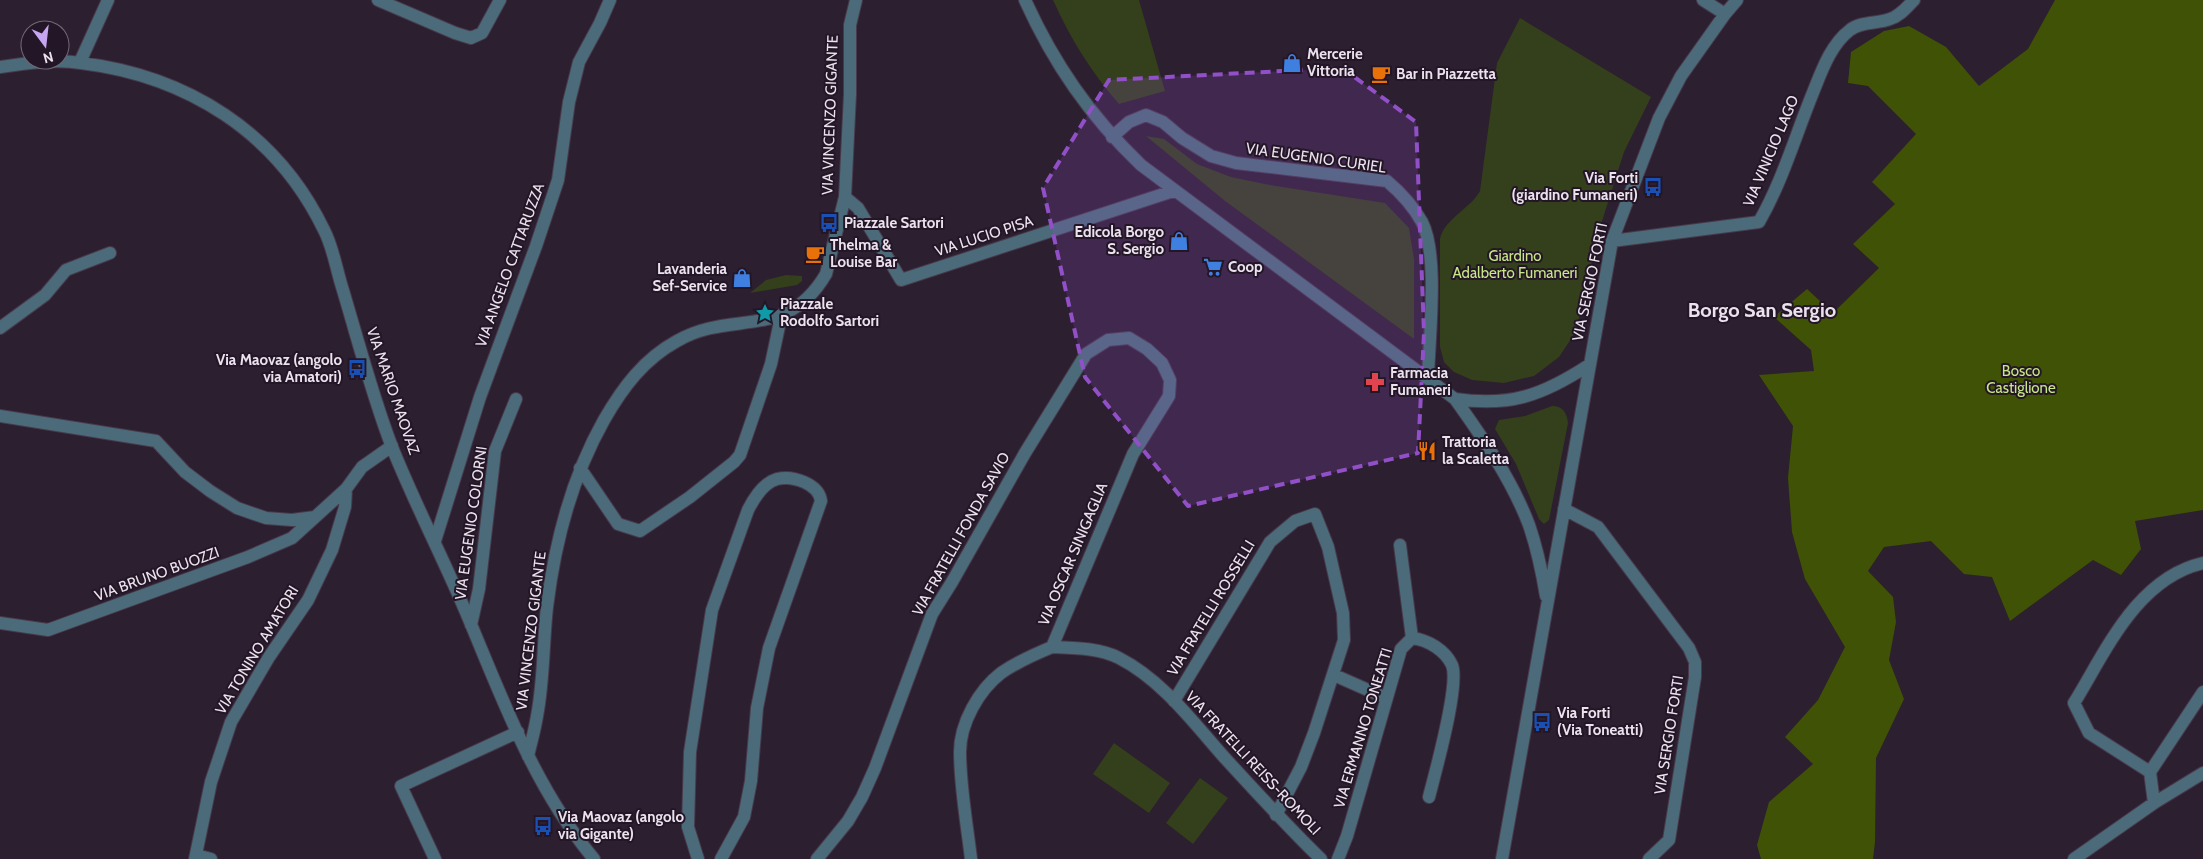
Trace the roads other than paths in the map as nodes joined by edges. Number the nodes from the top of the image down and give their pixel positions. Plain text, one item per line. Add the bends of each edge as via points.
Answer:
1 (108, 0) edge
2 (378, 0) edge
3 (500, 0) edge
4 (610, 0) edge
5 (856, 0) edge
6 (1025, 0) edge
7 (1702, 0) edge
8 (1738, 0) edge
9 (1914, 0) edge
10 (1725, 14) junction
11 (80, 62) junction
12 (0, 67) edge
13 (1112, 137) junction
14 (1173, 191) junction
15 (845, 197) junction
16 (1612, 241) junction
17 (110, 253) dead end
18 (782, 317) junction
19 (0, 328) edge
20 (1589, 365) junction
21 (1428, 378) junction
22 (1170, 380) joint
23 (516, 399) dead end
24 (1455, 399) junction
25 (0, 416) edge
26 (392, 446) junction
27 (580, 468) junction
28 (346, 490) junction
29 (1564, 509) junction
30 (315, 517) junction
31 (435, 541) junction
32 (1400, 545) dead end
33 (2203, 563) edge
34 (1548, 606) junction
35 (0, 623) edge
36 (471, 625) junction
37 (1412, 638) junction
38 (1052, 647) junction
39 (1334, 675) junction
40 (2203, 692) edge
41 (1386, 698) junction
42 (1174, 701) junction
43 (518, 732) junction
44 (528, 756) junction
45 (2150, 772) junction
46 (2203, 773) edge
47 (1429, 797) dead end
48 (2154, 802) junction
49 (1276, 815) junction
50 (195, 857) edge
51 (211, 859) edge
52 (435, 859) edge
53 (594, 859) edge
54 (698, 859) edge
55 (721, 859) edge
56 (817, 859) edge
57 (971, 859) edge
58 (1321, 859) edge
59 (1338, 859) edge
60 (1502, 859) edge
61 (1649, 859) edge
62 (2074, 859) edge

1 - 11 street
2 - 3 street via 471,38 482,33
4 - 31 street, VIA ANGELO CATTARUZZA via 579,62 569,102 558,180 480,397
5 - 15 street, VIA VINCENZO GIGANTE via 850,25
6 - 13 street via 1064,73
7 - 10 street
8 - 10 street, VIA SERGIO FORTI
9 - 16 street, VIA VINICIO LAGO via 1890,20 1851,29 1831,52 1772,199 1759,222
10 - 16 street, VIA SERGIO FORTI via 1681,76 1659,118
11 - 12 street, VIA MARIO MAOVAZ via 41,61
11 - 26 street, VIA MARIO MAOVAZ via 170,85 208,103 242,125 277,158 303,192 325,232
13 - 14 street
13 - 21 street, VIA EUGENIO CURIEL via 1129,122 1146,115 1163,122 1211,156 1236,163 1387,181 1402,194 1422,222 1429,245 1432,267
14 - 15 street, VIA LUCIO PISA via 901,280 858,208
14 - 21 street
15 - 18 street, VIA VINCENZO GIGANTE via 826,274 804,303
16 - 20 street, VIA SERGIO FORTI
17 - 19 street via 66,270 45,295
18 - 27 street, VIA VINCENZO GIGANTE via 704,330 658,351 617,397
18 - 27 street via 771,364 740,454 690,496 640,531 618,524
20 - 24 street via 1540,393 1513,400 1481,403
20 - 29 street, VIA SERGIO FORTI
21 - 24 street
22 - 38 street, VIA OSCAR SINIGAGLIA via 1169,396 1133,454
22 - 56 street, VIA FRATELLI FONDA SAVIO via 1162,363 1128,338 1108,340 1086,354 932,614 862,797 848,821
23 - 36 street, VIA EUGENIO COLORNI via 495,451 480,589
24 - 34 street via 1483,438 1529,525
25 - 30 street via 156,441 185,472 237,508 266,518 292,520
26 - 28 street via 362,467
26 - 31 street, VIA MARIO MAOVAZ
27 - 44 street, VIA VINCENZO GIGANTE via 555,556 538,715
28 - 30 street, VIA BRUNO BUOZZI
28 - 50 street, VIA TONINO AMATORI via 345,506 332,550 308,600 269,657 231,722 211,782
29 - 34 street, VIA SERGIO FORTI
29 - 61 street, VIA SERGIO FORTI via 1598,527 1689,648 1695,662 1669,840
30 - 35 street, VIA BRUNO BUOZZI via 292,538 248,557 56,628 48,630
31 - 36 street, VIA MARIO MAOVAZ
32 - 37 street, VIA ERMANNO TONEATTI
33 - 45 street via 2189,566 2157,586 2131,610 2074,704 2089,733
34 - 60 street, VIA SERGIO FORTI
36 - 43 street, VIA MARIO MAOVAZ
37 - 41 street, VIA ERMANNO TONEATTI via 1401,650
37 - 47 street, VIA ERMANNO TONEATTI via 1426,640 1452,665 1448,716
38 - 42 street, VIA FRATELLI REISS-ROMOLI via 1086,648 1119,658
38 - 57 street, VIA OSCAR SINIGAGLIA via 1025,658 1000,674 978,698 964,726 960,751
39 - 41 street
39 - 42 street, VIA FRATELLI ROSSELLI via 1344,640 1343,613 1328,548 1315,514 1295,521 1270,542
39 - 49 street, VIA FRATELLI ROSSELLI via 1301,767
40 - 45 street
41 - 59 street, VIA ERMANNO TONEATTI
42 - 49 street, VIA FRATELLI REISS-ROMOLI
43 - 44 street, VIA MARIO MAOVAZ
43 - 52 street via 401,786
44 - 53 street, VIA MARIO MAOVAZ via 554,805
45 - 48 street
46 - 48 street
48 - 62 street
49 - 58 street, VIA FRATELLI REISS-ROMOLI
50 - 51 street
54 - 55 street via 688,827 690,752 712,610 756,496 777,479 790,479 813,486 821,501 769,648 757,708 751,781 744,817

